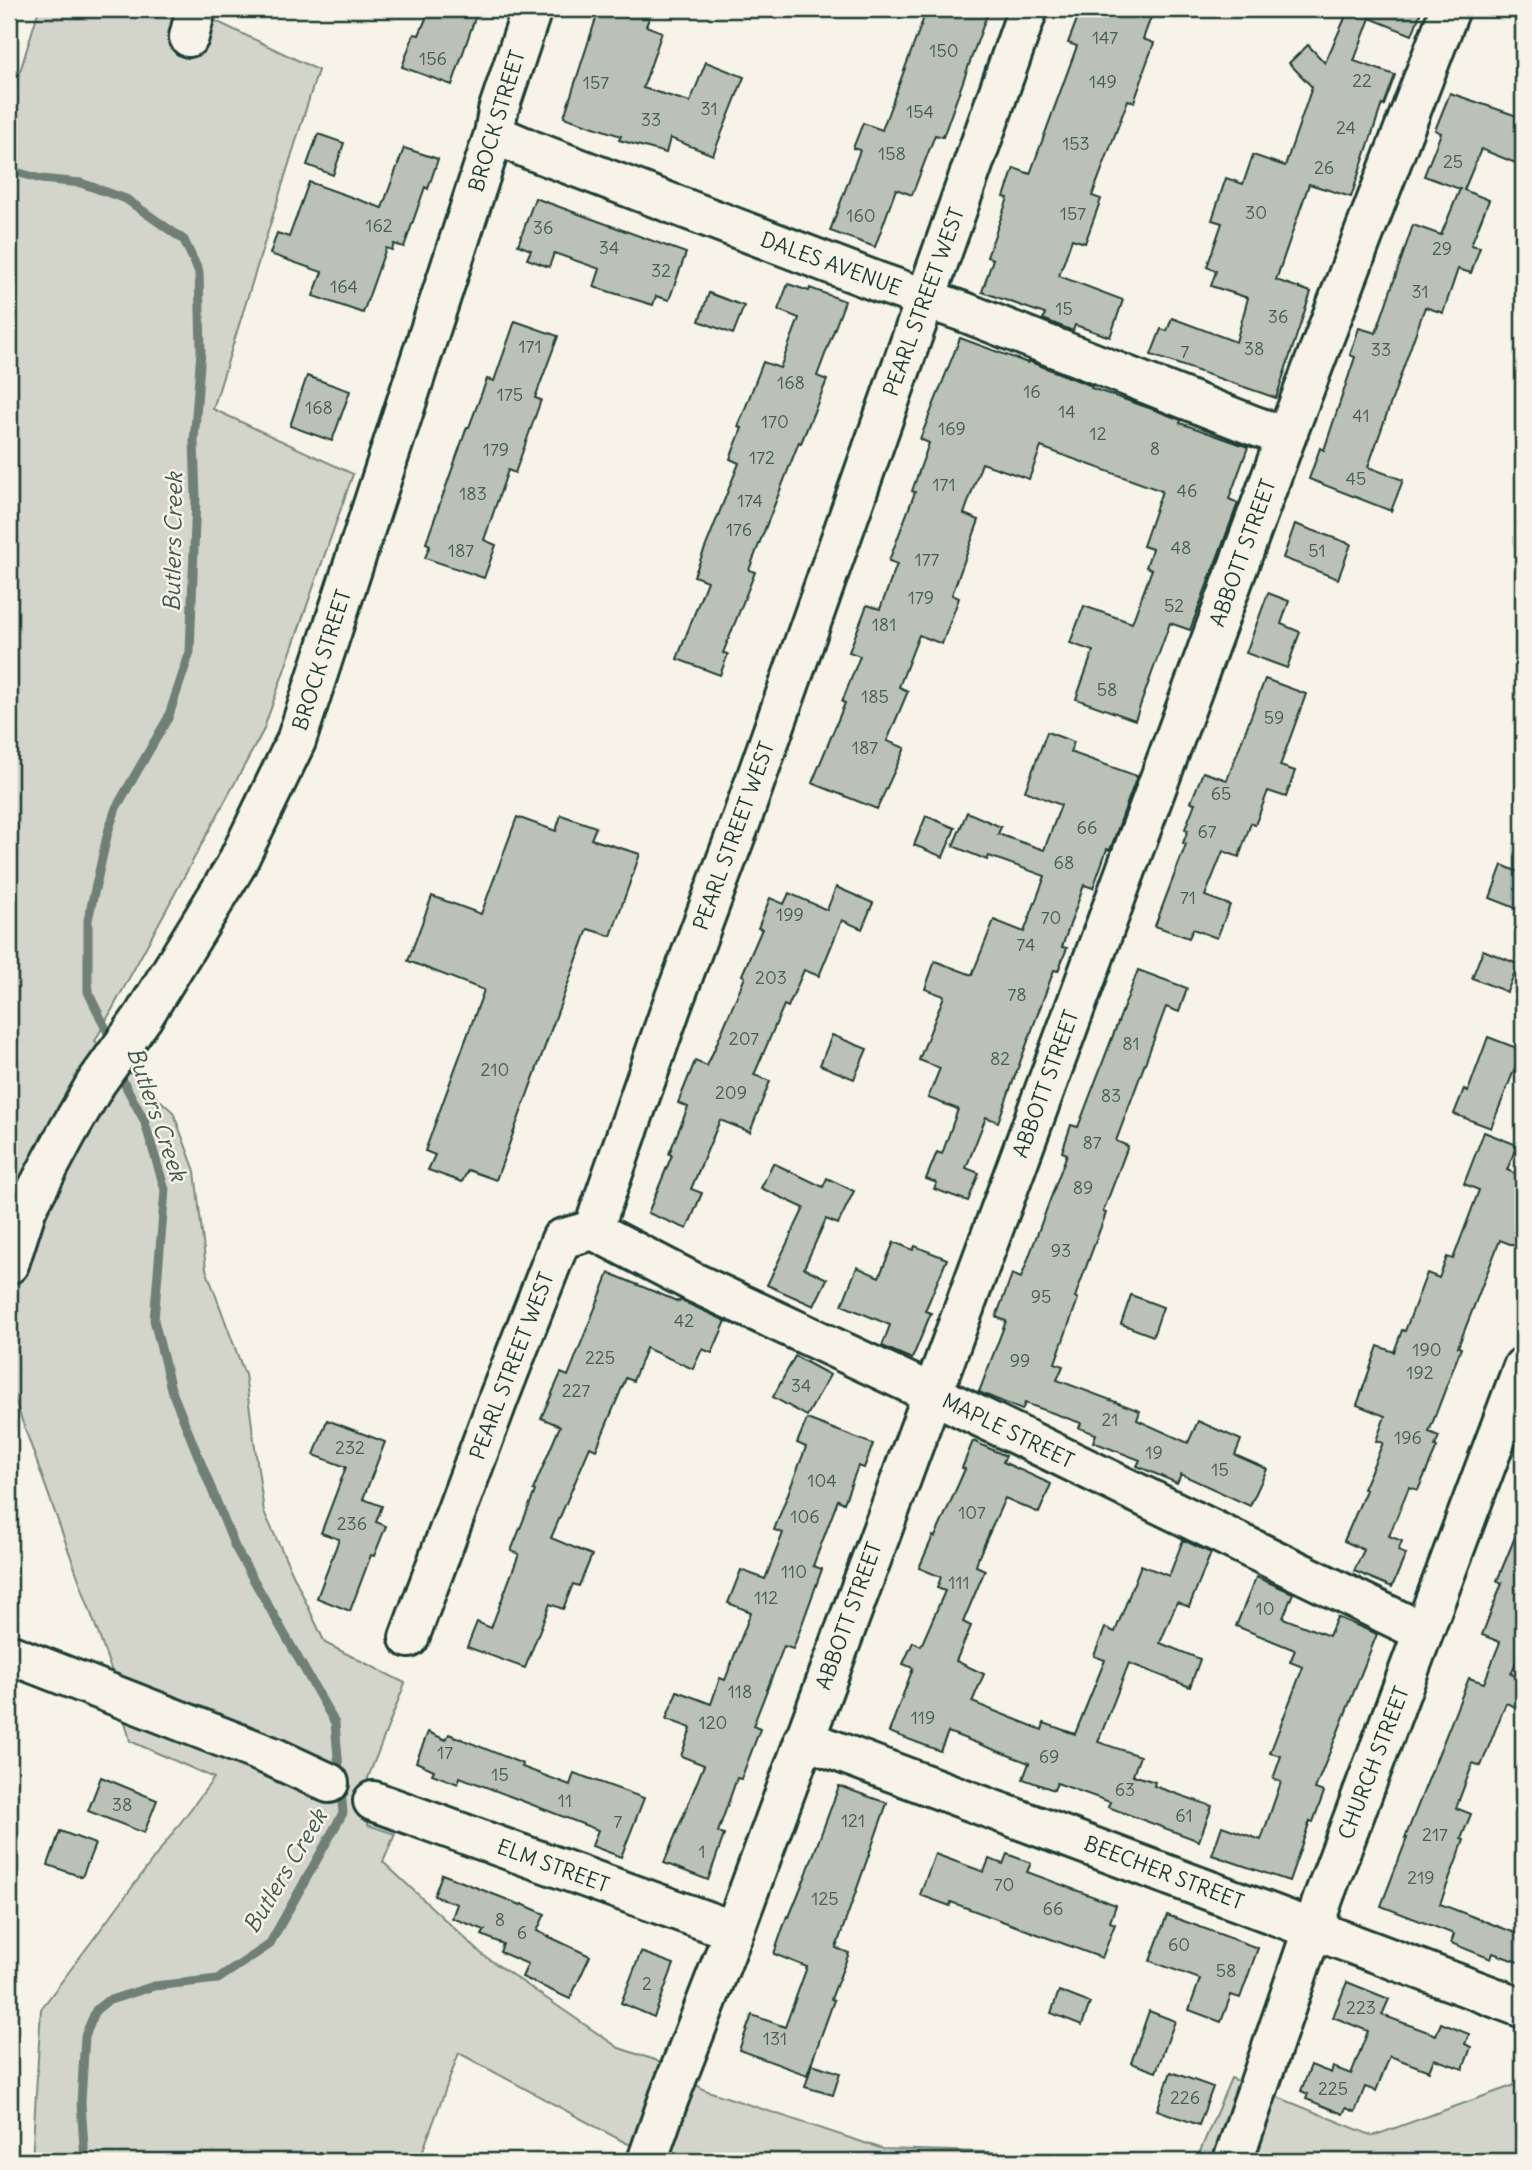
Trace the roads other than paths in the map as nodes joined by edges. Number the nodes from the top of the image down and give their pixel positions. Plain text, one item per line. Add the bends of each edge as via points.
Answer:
1 (531, 9) edge
2 (1028, 9) edge
3 (1450, 9) edge
4 (494, 134) junction
5 (925, 297) junction
6 (1286, 436) junction
7 (593, 1230) junction
8 (9, 1264) edge
9 (1523, 1367) edge
10 (933, 1394) junction
11 (1423, 1633) junction
12 (409, 1637) dead end
13 (9, 1654) edge
14 (804, 1739) junction
15 (329, 1783) dead end
16 (373, 1801) dead end
17 (1312, 1930) junction
18 (734, 1931) junction
19 (1523, 2008) edge
20 (647, 2161) edge
21 (1233, 2161) edge

1 - 4 street, BROCK STREET
2 - 5 street, PEARL STREET WEST
3 - 6 street, ABBOTT STREET
4 - 5 street, DALES AVENUE
4 - 8 street, BROCK STREET via 296,741 234,867 67,1133 27,1208
5 - 6 street, DALES AVENUE
5 - 7 street, PEARL STREET WEST
6 - 10 street, ABBOTT STREET
7 - 10 street, MAPLE STREET
7 - 12 street, PEARL STREET WEST via 561,1239
9 - 11 street, CHURCH STREET
10 - 11 street, MAPLE STREET
10 - 14 street, ABBOTT STREET
11 - 17 street, CHURCH STREET
13 - 15 street
14 - 17 street, BEECHER STREET
14 - 18 street, ABBOTT STREET
16 - 18 street, ELM STREET
17 - 19 street, BEECHER STREET
17 - 21 street, CHURCH STREET
18 - 20 street, ABBOTT STREET

